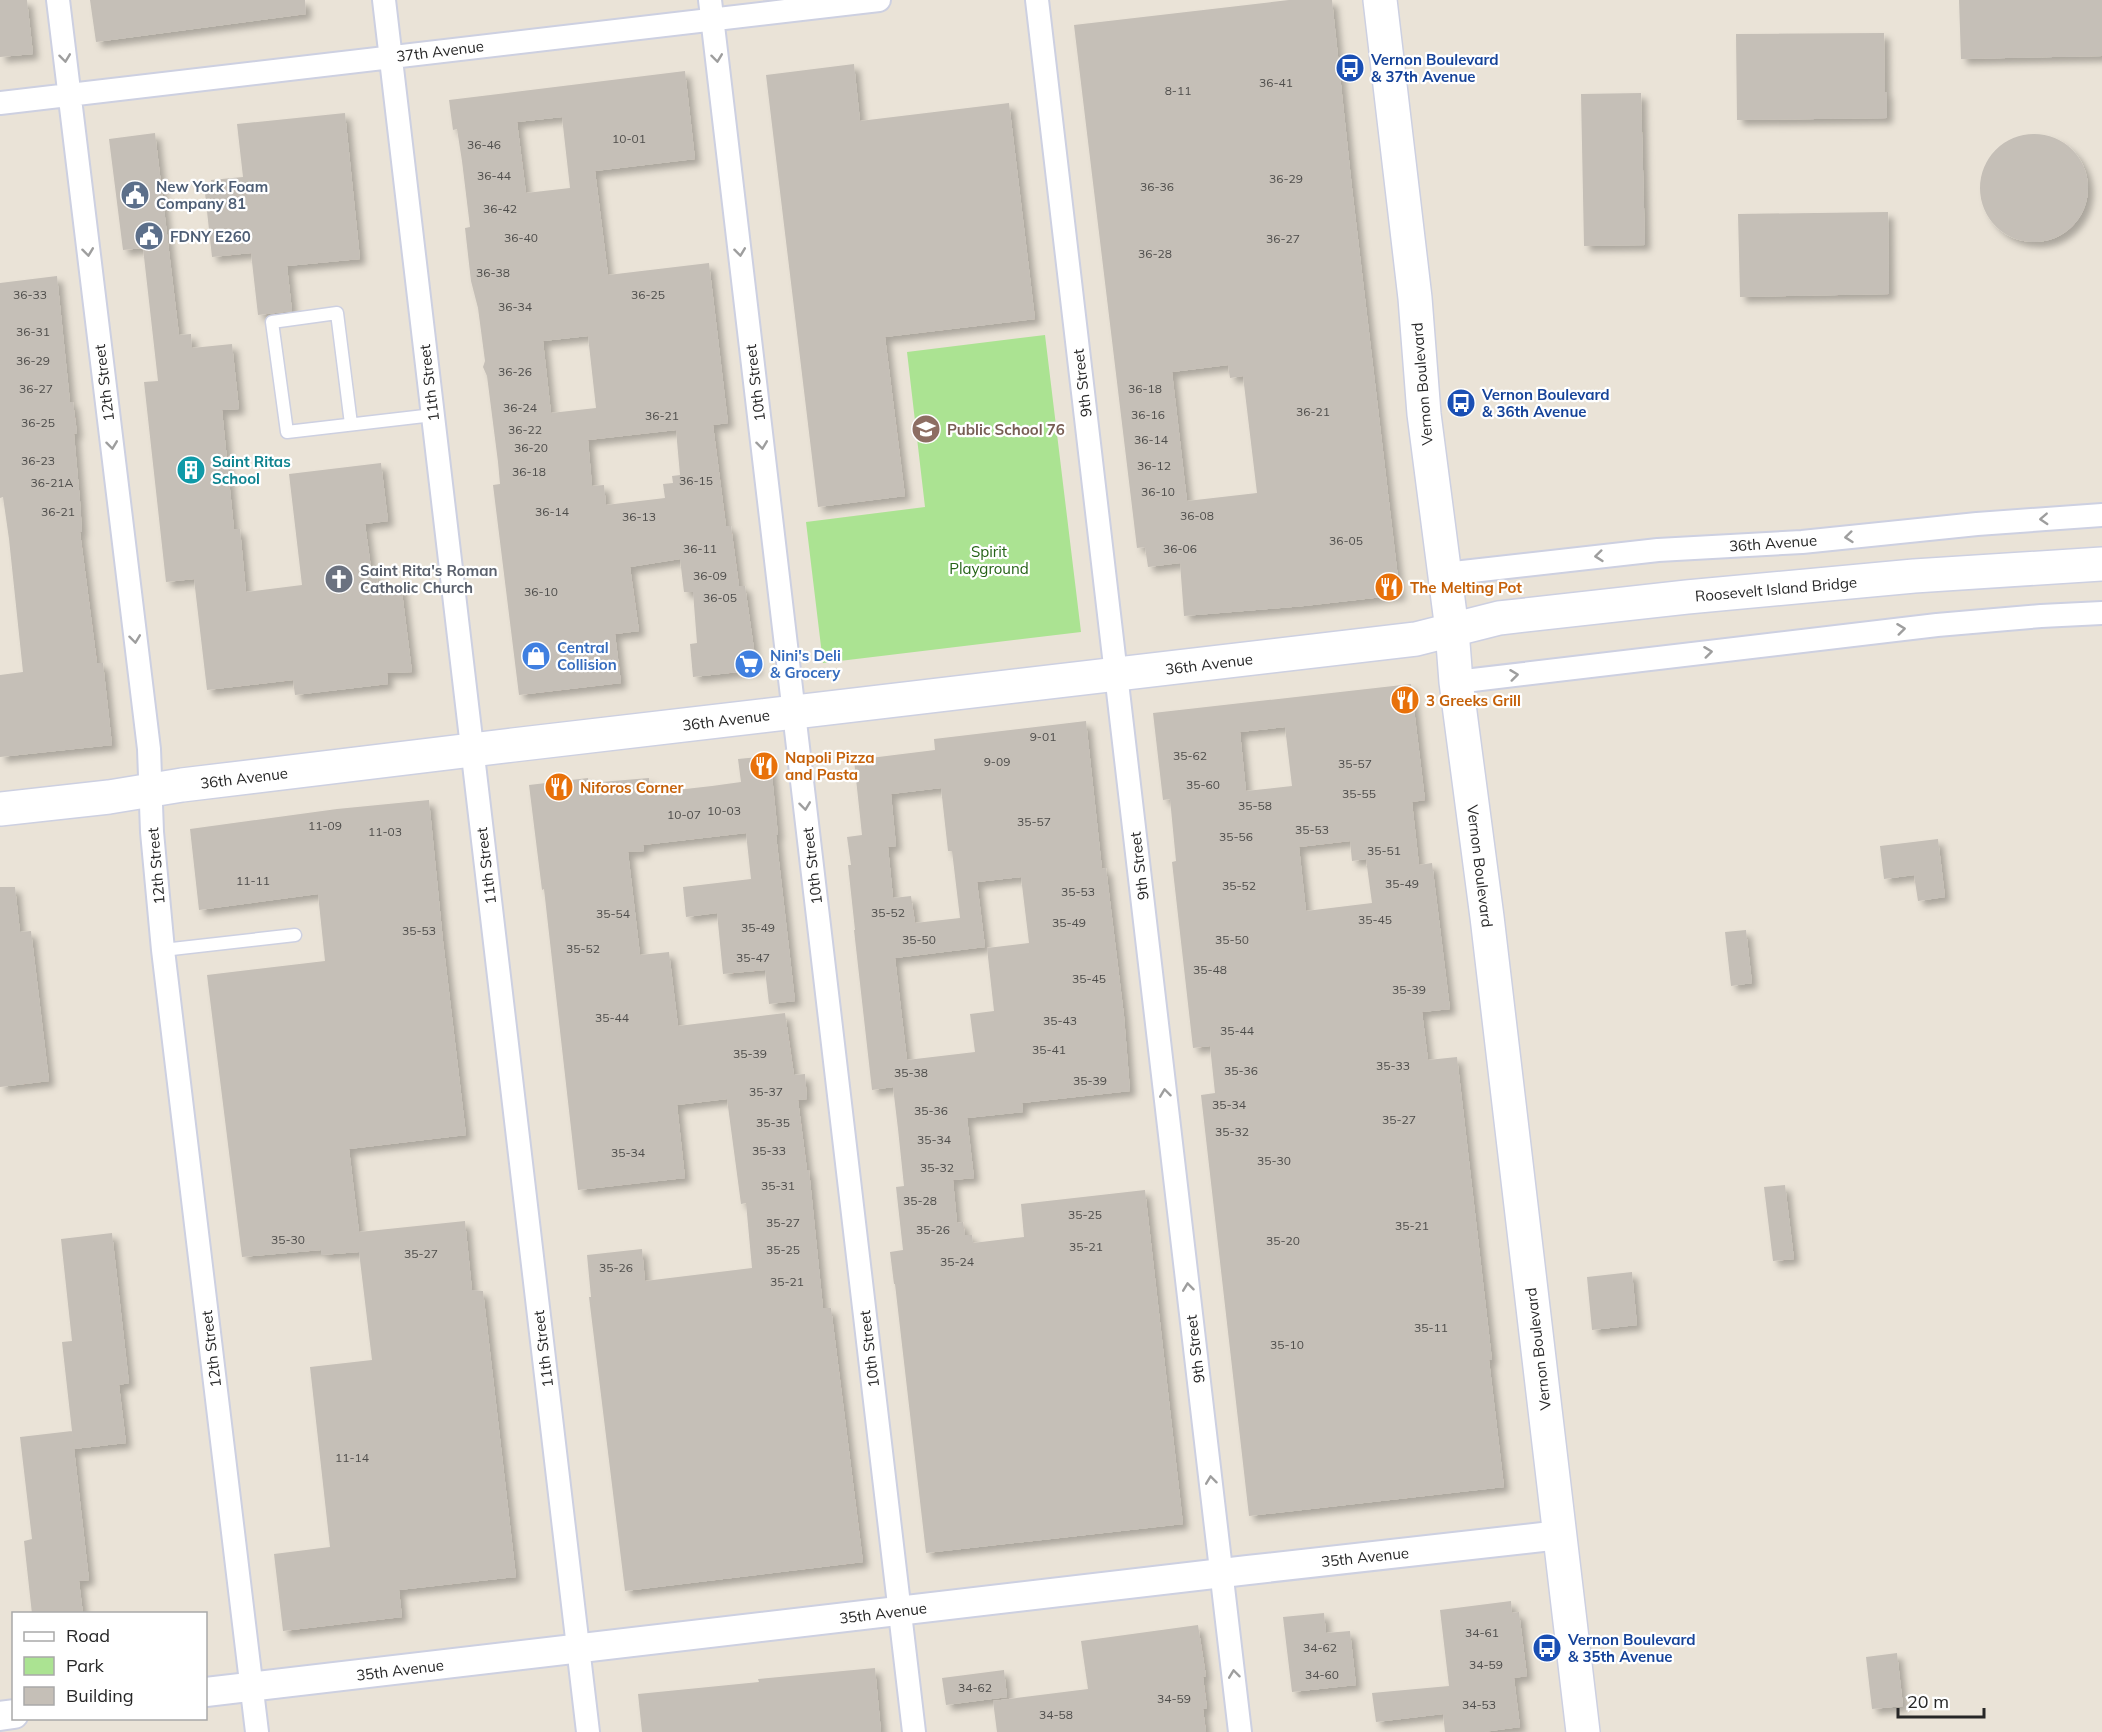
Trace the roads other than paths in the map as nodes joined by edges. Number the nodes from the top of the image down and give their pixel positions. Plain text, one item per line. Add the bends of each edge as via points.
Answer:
1 (58, 0) edge
2 (384, 0) edge
3 (879, 0) edge
4 (1037, 0) edge
5 (1380, 0) edge
6 (711, 10) edge
7 (391, 57) junction
8 (69, 95) junction
9 (0, 103) edge
10 (433, 415) junction
11 (351, 424) junction
12 (2102, 515) edge
13 (2100, 564) edge
14 (1445, 574) junction
15 (2102, 613) edge
16 (1452, 630) junction
17 (1117, 675) junction
18 (1456, 682) junction
19 (794, 712) junction
20 (473, 750) junction
21 (150, 790) junction
22 (0, 809) edge
23 (296, 935) dead end
24 (164, 950) junction
25 (1560, 1535) junction
26 (1222, 1573) junction
27 (900, 1611) junction
28 (578, 1649) junction
29 (251, 1688) junction
30 (207, 1692) edge
31 (257, 1732) edge
32 (588, 1732) edge
33 (914, 1732) edge
34 (1240, 1732) edge
35 (1584, 1732) edge

1 -> 8 street, 12th Street
2 - 7 street, 11th Street
3 - 6 street, 37th Avenue
4 - 17 street, 9th Street
5 - 14 main road, Vernon Boulevard
6 - 7 street, 37th Avenue
6 -> 19 street, 10th Street
7 - 8 street, 37th Avenue
7 - 10 street, 11th Street
8 - 9 street, 37th Avenue
8 -> 21 street, 12th Street via 149,749
10 - 11 lane
10 - 20 street, 11th Street
11 - 11 lane via 337,313 272,322 287,432
12 -> 14 street, 36th Avenue via 1802,542 1658,550
13 - 16 main road, Roosevelt Island Bridge via 1687,597 1499,618
14 - 16 main road, Vernon Boulevard
18 -> 15 street via 1936,625
16 - 17 main road, 36th Avenue via 1416,639
16 - 18 main road, Vernon Boulevard
17 - 19 main road, 36th Avenue
26 -> 17 street, 9th Street
18 - 25 main road, Vernon Boulevard
19 - 20 main road, 36th Avenue
19 -> 27 street, 10th Street
20 - 21 main road, 36th Avenue
20 - 28 street, 11th Street
21 - 22 main road, 36th Avenue
21 - 24 street, 12th Street
23 - 24 lane
24 - 29 street, 12th Street
25 - 26 street, 35th Avenue
25 - 35 main road, Vernon Boulevard
26 - 27 street, 35th Avenue
34 -> 26 street, 9th Street
27 - 28 street, 35th Avenue
27 - 33 street, 10th Street
28 - 29 street, 35th Avenue
28 - 32 street, 11th Street
29 - 30 street, 35th Avenue
29 - 31 street, 12th Street

